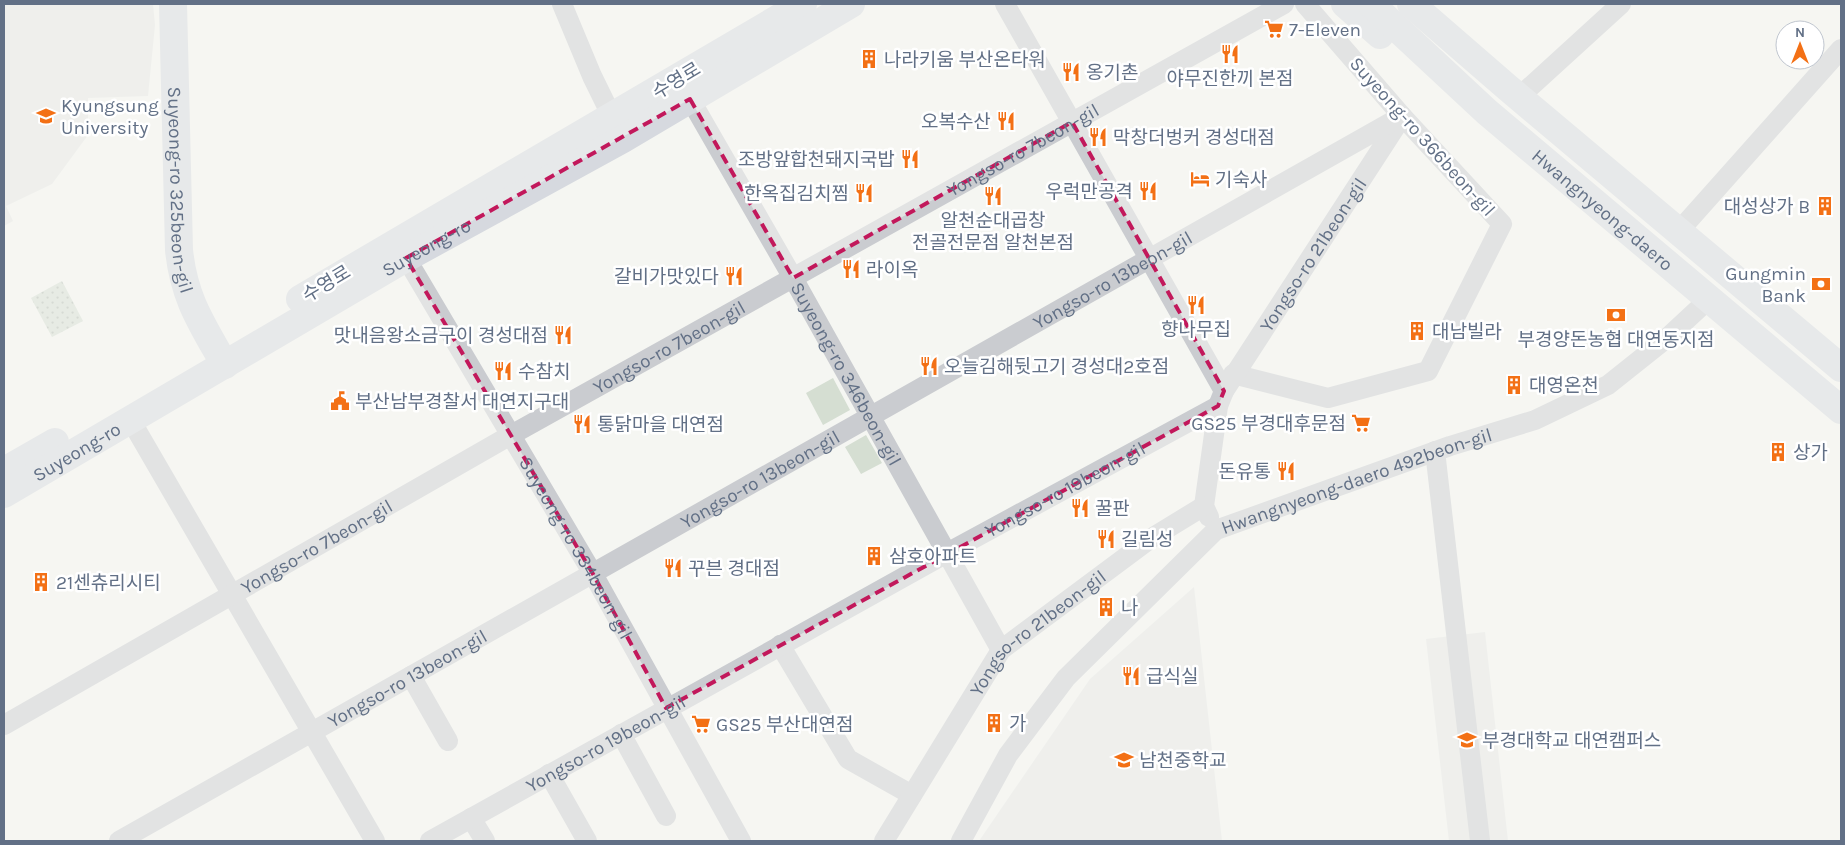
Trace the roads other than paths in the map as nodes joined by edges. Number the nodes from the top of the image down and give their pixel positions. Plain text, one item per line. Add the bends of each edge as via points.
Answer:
1 (174, 4) edge
2 (562, 4) edge
3 (803, 4) edge
4 (851, 4) edge
5 (1006, 4) edge
6 (1284, 4) edge
7 (1305, 4) edge
8 (1345, 4) edge
9 (1371, 4) edge
10 (1411, 4) edge
11 (1434, 4) edge
12 (1622, 4) edge
13 (1841, 49) edge
14 (1513, 93) junction
15 (690, 99) junction
16 (1487, 112) junction
17 (1402, 116) junction
18 (1072, 122) junction
19 (618, 128) junction
20 (1679, 231) junction
21 (406, 258) junction
22 (1150, 260) junction
23 (793, 278) junction
24 (1709, 298) junction
25 (221, 357) junction
26 (1841, 368) edge
27 (1225, 390) junction
28 (1841, 410) edge
29 (871, 417) junction
30 (130, 419) junction
31 (511, 435) junction
32 (1435, 451) junction
33 (4, 471) edge
34 (4, 494) edge
35 (1204, 506) junction
36 (1216, 530) junction
37 (947, 553) junction
38 (593, 574) junction
39 (233, 596) junction
40 (780, 645) junction
41 (1001, 650) junction
42 (411, 676) junction
43 (666, 708) junction
44 (4, 725) edge
45 (312, 732) junction
46 (621, 734) junction
47 (448, 741) dead end
48 (549, 774) junction
49 (912, 795) junction
50 (666, 816) dead end
51 (471, 818) junction
52 (119, 841) edge
53 (375, 841) edge
54 (430, 841) edge
55 (485, 841) edge
56 (587, 841) edge
57 (742, 841) edge
58 (884, 841) edge
59 (962, 841) edge
60 (1480, 841) edge

1 - 25 main road, Suyeong-ro 325beon-gil via 182,278 190,301
2 - 19 street
3 - 19 main road, 수영로
4 - 15 main road, Suyeong-ro
5 - 18 street
6 - 18 street, Yongso-ro 7beon-gil
7 - 17 street, Suyeong-ro 366beon-gil
8 - 16 main road via 1444,94
9 - 16 main road, Hwangnyeong-daero
10 - 14 main road, Hwangnyeong-daero
11 - 14 main road via 1489,54
12 - 14 street
13 - 20 street
14 - 20 main road, Hwangnyeong-daero
15 - 19 main road, Suyeong-ro
15 - 23 street, Suyeong-ro 346beon-gil
16 - 24 main road, Hwangnyeong-daero
17 - 22 street, Yongso-ro 13beon-gil
17 - 27 street, Yongso-ro 21beon-gil
17 - 27 street, Suyeong-ro 366beon-gil via 1502,224 1428,371 1328,398
18 - 22 street
18 - 23 street, Yongso-ro 7beon-gil
19 - 21 main road, Suyeong-ro
19 - 25 main road, 수영로 via 385,247
20 - 26 main road, Hwangnyeong-daero
21 - 25 main road, Suyeong-ro
21 - 31 street, Suyeong-ro 334beon-gil
22 - 27 street
22 - 29 street, Yongso-ro 13beon-gil
23 - 29 street, Suyeong-ro 346beon-gil
23 - 31 street, Yongso-ro 7beon-gil
24 - 28 main road, Hwangnyeong-daero
24 - 32 street, Hwangnyeong-daero 492beon-gil via 1667,338 1608,386 1535,420
25 - 30 main road, Suyeong-ro
25 - 33 main road, 수영로
27 - 35 street
27 - 37 street, Yongso-ro 19beon-gil
29 - 37 street, Suyeong-ro 346beon-gil
29 - 38 street, Yongso-ro 13beon-gil
30 - 34 main road, Suyeong-ro
30 - 39 street
31 - 38 street, Suyeong-ro 334beon-gil
31 - 39 street, Yongso-ro 7beon-gil
32 - 36 street, Hwangnyeong-daero 492beon-gil
32 - 60 street
35 - 36 street
35 - 41 street, Yongso-ro 21beon-gil via 1150,539
36 - 59 street, Hwangnyeong-daero 492beon-gil via 1066,678 1008,755
37 - 40 street, Yongso-ro 19beon-gil
37 - 41 street, Suyeong-ro 346beon-gil
38 - 42 street, Yongso-ro 13beon-gil
38 - 43 street, Suyeong-ro 334beon-gil
39 - 44 street, Yongso-ro 7beon-gil
39 - 45 street
40 - 43 street, Yongso-ro 19beon-gil
40 - 49 street via 848,759
41 - 49 street, Yongso-ro 21beon-gil
42 - 45 street, Yongso-ro 13beon-gil
42 - 47 street
43 - 46 street, Yongso-ro 19beon-gil
43 - 57 street, Suyeong-ro 334beon-gil
45 - 52 street, Yongso-ro 13beon-gil
45 - 53 street
46 - 48 street, Yongso-ro 19beon-gil
46 - 50 street
48 - 51 street, Yongso-ro 19beon-gil
48 - 56 street
49 - 58 street, Yongso-ro 21beon-gil
51 - 54 street, Yongso-ro 19beon-gil
51 - 55 street

